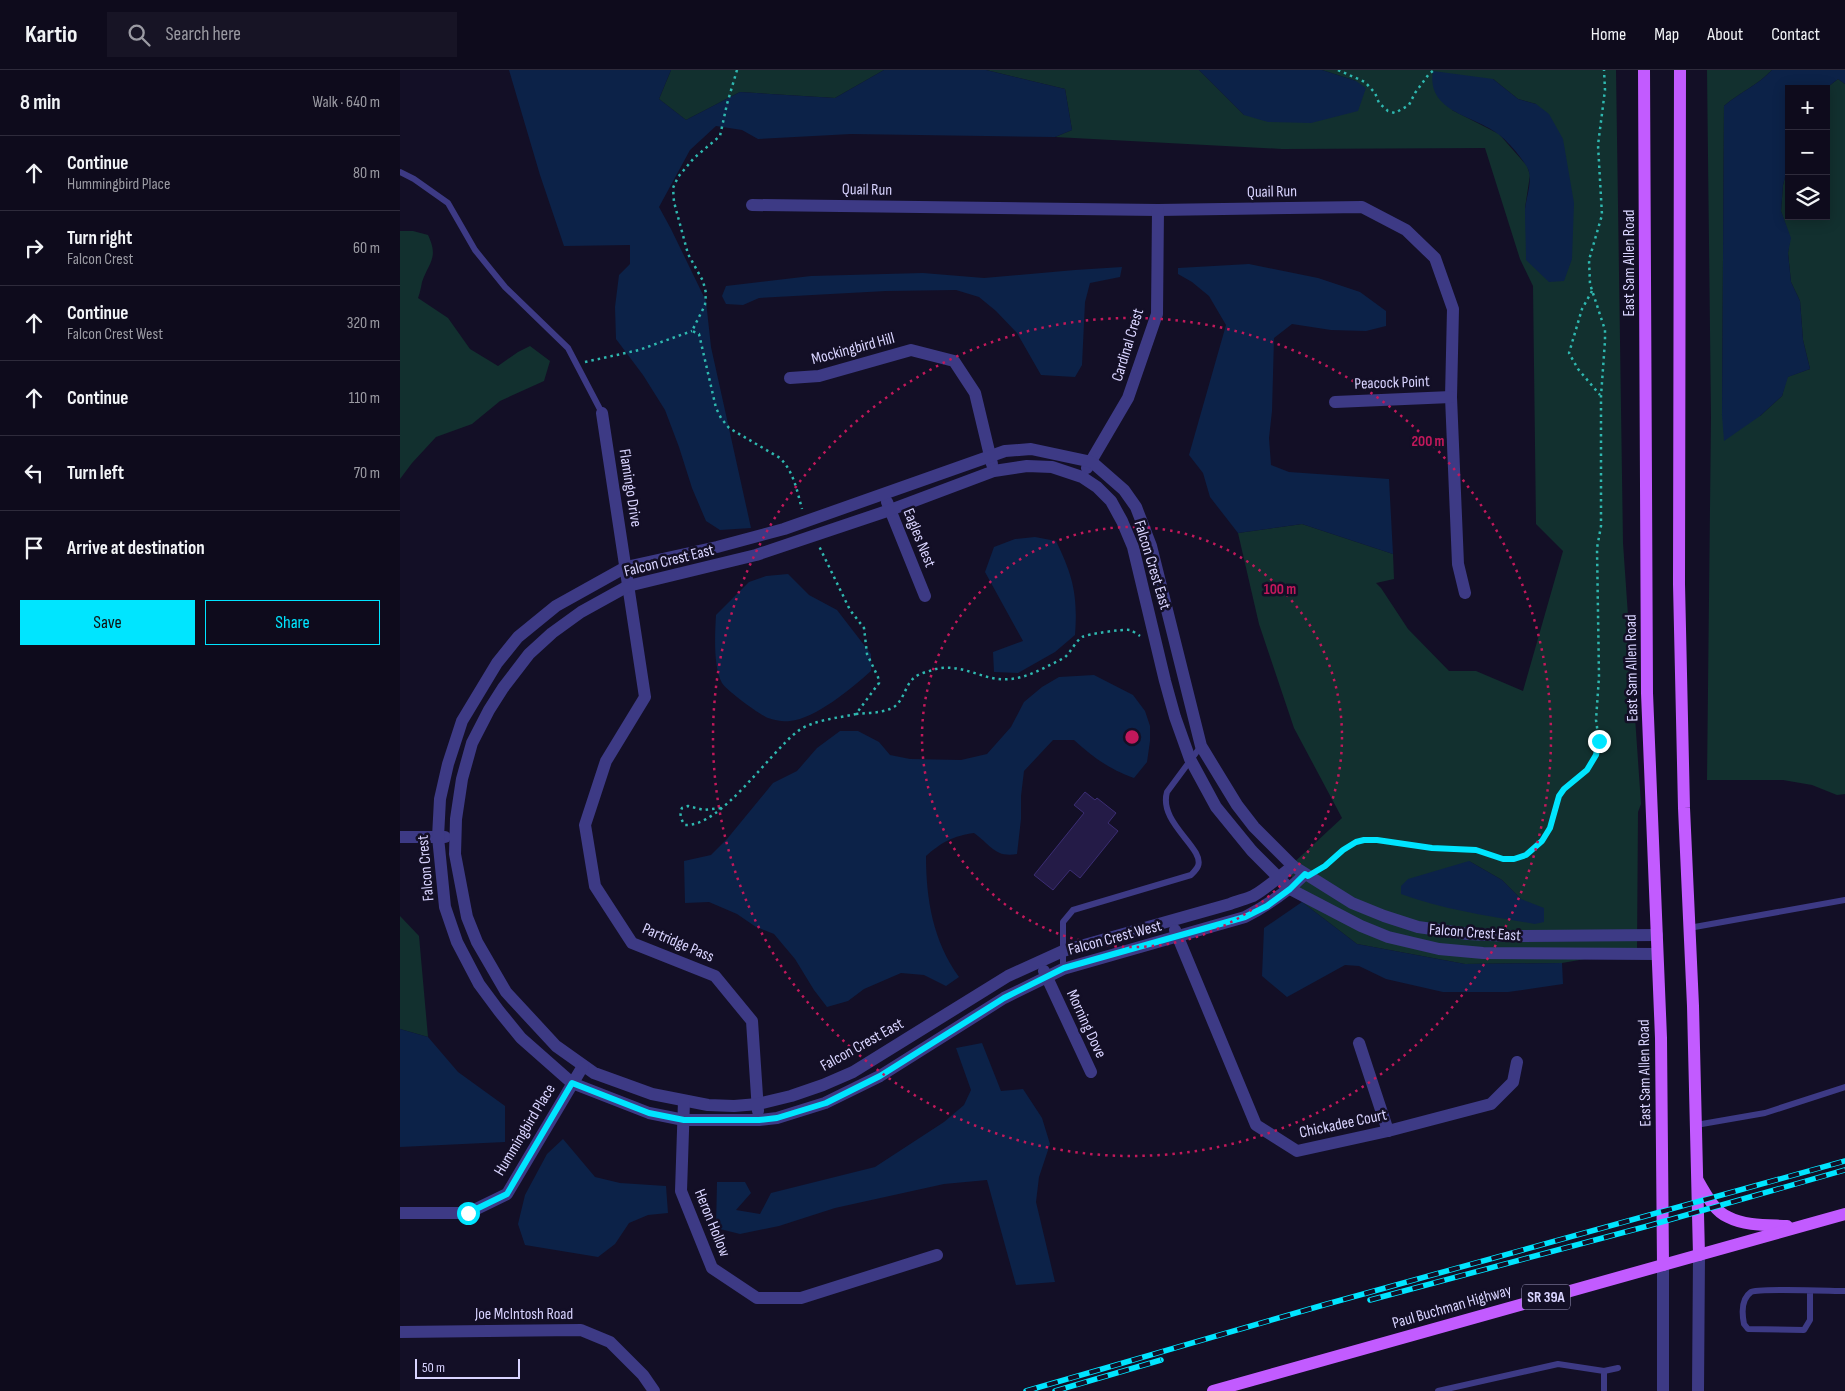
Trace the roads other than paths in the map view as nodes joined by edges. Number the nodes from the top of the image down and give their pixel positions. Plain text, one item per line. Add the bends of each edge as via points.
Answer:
1 (1644, 70) edge
2 (1680, 70) edge
3 (400, 172) edge
4 (752, 205) dead end
5 (1158, 210) junction
6 (790, 378) dead end
7 (1451, 397) junction
8 (1335, 402) dead end
9 (602, 413) joint
10 (990, 457) junction
11 (1092, 462) junction
12 (994, 471) junction
13 (1082, 477) junction
14 (883, 493) junction
15 (890, 510) junction
16 (738, 541) junction
17 (742, 559) junction
18 (626, 567) junction
19 (628, 586) junction
20 (1162, 592) junction
21 (1465, 593) dead end
22 (925, 596) dead end
23 (1145, 596) junction
24 (481, 688) junction
25 (497, 697) junction
26 (1201, 746) junction
27 (1190, 759) junction
28 (400, 837) edge
29 (438, 837) junction
30 (456, 837) junction
31 (1293, 866) junction
32 (1306, 875) junction
33 (1278, 877) junction
34 (1290, 889) junction
35 (1845, 900) edge
36 (1172, 920) junction
37 (1689, 928) junction
38 (1468, 934) junction
39 (1657, 935) junction
40 (1178, 937) junction
41 (1063, 951) junction
42 (1466, 952) junction
43 (1658, 954) junction
44 (1041, 961) junction
45 (1064, 968) junction
46 (496, 974) junction
47 (1047, 977) junction
48 (479, 984) junction
49 (1359, 1043) dead end
50 (887, 1051) junction
51 (1517, 1062) dead end
52 (898, 1065) junction
53 (583, 1066) junction
54 (1091, 1072) dead end
55 (572, 1083) junction
56 (1845, 1087) edge
57 (684, 1101) junction
58 (758, 1104) junction
59 (684, 1120) junction
60 (759, 1120) junction
61 (1696, 1125) junction
62 (1388, 1131) junction
63 (1697, 1181) junction
64 (400, 1213) edge
65 (1845, 1214) edge
66 (1799, 1227) junction
67 (1698, 1255) junction
68 (937, 1256) dead end
69 (1662, 1265) junction
70 (1810, 1291) junction
71 (1845, 1291) edge
72 (400, 1332) edge
73 (1618, 1368) dead end
74 (1604, 1371) junction
75 (654, 1391) edge
76 (1213, 1391) edge
77 (1438, 1391) edge
78 (1604, 1391) edge
79 (1664, 1391) edge
80 (1698, 1391) edge

1 - 39 main road, East Sam Allen Road via 1648,693
2 - 37 main road via 1679,584
3 - 9 lane via 448,203 475,250 499,280 568,348
4 - 5 street, Quail Run
5 - 7 street, Quail Run via 1362,207 1406,230 1436,258 1453,309
5 - 11 street, Cardinal Crest via 1157,314 1128,398
6 - 10 street, Mockingbird Hill via 819,376 911,350 954,361 976,393
7 - 8 street, Peacock Point
7 - 21 street, Quail Run via 1458,564
9 - 18 street, Flamingo Drive
10 - 11 street, Falcon Crest East via 1005,451 1031,448
10 - 12 street, Mockingbird Hill
10 - 14 street, Falcon Crest East
11 - 13 street, Cardinal Crest
11 - 20 street, Falcon Crest East via 1124,490 1136,507 1151,546
12 - 13 street, Falcon Crest East via 1027,466 1052,467
12 - 15 street, Falcon Crest East
13 - 23 street, Falcon Crest East via 1111,502 1122,521 1133,547
14 - 15 street, Eagles Nest
14 - 16 street, Falcon Crest East via 784,529
15 - 17 street, Falcon Crest East
15 - 22 street, Eagles Nest
16 - 17 street
16 - 18 street, Falcon Crest East
17 - 19 street, Falcon Crest East
18 - 19 street, Partridge Pass
18 - 24 street, Falcon Crest via 556,606 518,638
19 - 25 street, Falcon Crest East via 581,612 552,633 529,654
19 - 58 street, Partridge Pass via 645,697 606,761 585,825 595,886 632,943 715,976 752,1022
20 - 23 street
20 - 26 street, Falcon Crest East
23 - 27 street, Falcon Crest East via 1175,717
24 - 25 street
24 - 29 street, Falcon Crest via 462,721 448,764 440,799
25 - 30 street, Falcon Crest East via 472,743 462,779
26 - 27 lane
26 - 31 street, Falcon Crest East via 1237,805
27 - 33 street, Falcon Crest East via 1216,807
27 - 41 lane via 1165,801 1175,826 1198,856 1198,866 1191,875 1073,910 1062,922
28 - 29 street
29 - 30 street
29 - 48 street, Falcon Crest via 445,907 457,942
30 - 46 street, Falcon Crest East via 455,854 467,917
31 - 32 street, Falcon Crest East
31 - 33 street, Falcon Crest East
32 - 34 street, Falcon Crest West
32 - 38 street, Falcon Crest East via 1352,903 1384,916 1418,927
33 - 34 street, Falcon Crest East
33 - 36 street, Falcon Crest East via 1253,896
34 - 40 street, Falcon Crest West via 1245,917
34 - 42 street, Falcon Crest East via 1388,937
35 - 37 lane
36 - 40 street, Chickadee Court
36 - 41 street, Falcon Crest East
37 - 61 main road
38 - 39 street, Falcon Crest East
38 - 42 street
39 - 43 main road, East Sam Allen Road
40 - 45 street, Falcon Crest West
40 - 62 street, Chickadee Court via 1256,1125 1297,1151
41 - 44 street, Falcon Crest East
41 - 45 lane
42 - 43 street, Falcon Crest East
43 - 69 main road, East Sam Allen Road
44 - 47 street, Morning Dove
44 - 50 street, Falcon Crest East via 1008,976
45 - 47 street, Falcon Crest West
46 - 48 street
46 - 53 street, Falcon Crest East via 506,992 527,1016 556,1046
47 - 52 street, Falcon Crest West via 1004,998
47 - 54 street, Morning Dove
48 - 55 street, Falcon Crest via 521,1038
49 - 62 street
50 - 52 street
50 - 58 street, Falcon Crest East via 853,1072 823,1085
51 - 62 street, Chickadee Court via 1514,1082 1491,1104
52 - 60 street, Falcon Crest West via 826,1103
53 - 55 street, Hummingbird Place
53 - 57 street, Falcon Crest East via 626,1086
55 - 59 street, Falcon Crest via 649,1113
55 - 64 street, Hummingbird Place via 507,1194 468,1213
56 - 61 lane via 1765,1113
57 - 58 street, Falcon Crest East via 708,1105
57 - 59 street, Heron Hollow
58 - 60 street, Partridge Pass
59 - 60 street, Falcon Crest West
59 - 68 street, Heron Hollow via 681,1191 712,1268 757,1298 801,1298
61 - 63 main road
63 - 66 main road via 1715,1207 1727,1217 1754,1224
63 - 67 main road
65 - 66 main road, Paul Buchman Highway / SR 39A
66 - 67 main road, Paul Buchman Highway / SR 39A
67 - 69 main road, Paul Buchman Highway / SR 39A
67 - 80 street
69 - 76 main road, Paul Buchman Highway / SR 39A
69 - 79 street
70 - 70 lane via 1755,1290 1744,1301 1744,1324 1748,1329 1804,1330 1810,1320
70 - 71 lane
72 - 75 street, Joe McIntosh Road via 581,1330 610,1342 643,1374
73 - 74 lane
74 - 77 lane via 1558,1364
74 - 78 lane

